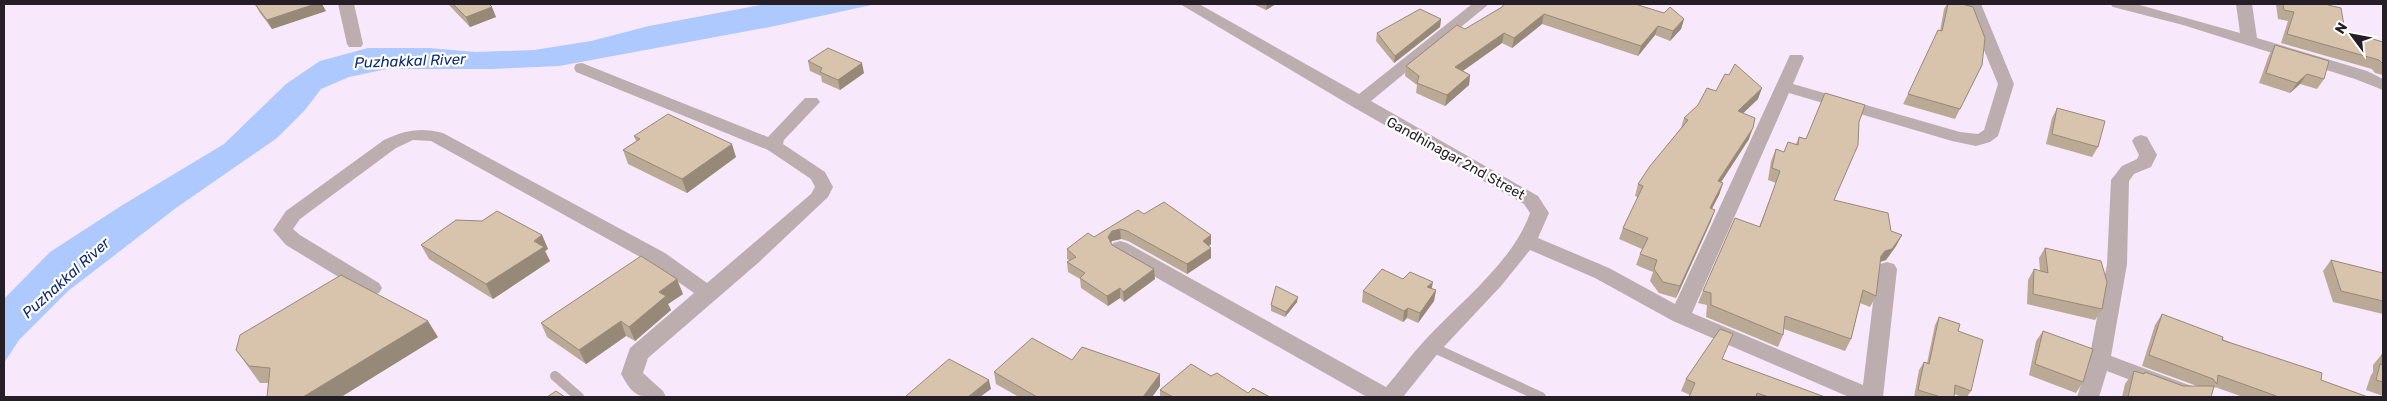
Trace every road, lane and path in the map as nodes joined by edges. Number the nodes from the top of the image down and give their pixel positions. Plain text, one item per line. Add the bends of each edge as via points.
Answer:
1 (346, 4) edge
2 (1188, 4) edge
3 (1482, 4) edge
4 (1973, 4) edge
5 (2118, 4) edge
6 (2244, 4) edge
7 (2249, 40) junction
8 (355, 44) dead end
9 (1796, 58) dead end
10 (582, 68) dead end
11 (2383, 85) edge
12 (1783, 86) junction
13 (811, 102) dead end
14 (1359, 103) junction
15 (2141, 141) dead end
16 (774, 146) junction
17 (1527, 241) junction
18 (1120, 248) edge
19 (1887, 269) dead end
20 (372, 288) dead end
21 (708, 293) junction
22 (1680, 316) junction
23 (1432, 347) junction
24 (2100, 360) junction
25 (555, 376) dead end
26 (579, 397) edge
27 (655, 397) edge
28 (1385, 397) edge
29 (1391, 397) edge
30 (1541, 397) edge
31 (1871, 397) edge
32 (2088, 397) edge
33 (2197, 397) edge

1 - 8 street
2 - 14 street, Gandhinagar 2nd Street
3 - 14 street
4 - 12 street via 2006,84 1992,132 1984,138 1958,137
5 - 7 street
6 - 7 street
7 - 11 street
9 - 12 street
10 - 16 street
12 - 22 street
13 - 16 street via 775,139
14 - 17 street, Gandhinagar 2nd Street via 1531,200 1540,213 1539,223
15 - 24 street via 2148,155 2145,163 2128,170 2120,180 2118,264
16 - 21 street via 819,176 824,187 819,196
17 - 22 street via 1602,273
17 - 23 street, Gandhinagar 2nd Street
18 - 28 street
19 - 31 street
20 - 21 street via 293,240 283,230 293,215 390,144 421,133 437,137 601,226 658,258
21 - 27 street via 638,354 632,374
22 - 31 street
23 - 29 street, Gandhinagar 2nd Street
23 - 30 lane
24 - 32 street
24 - 33 street
25 - 26 lane

